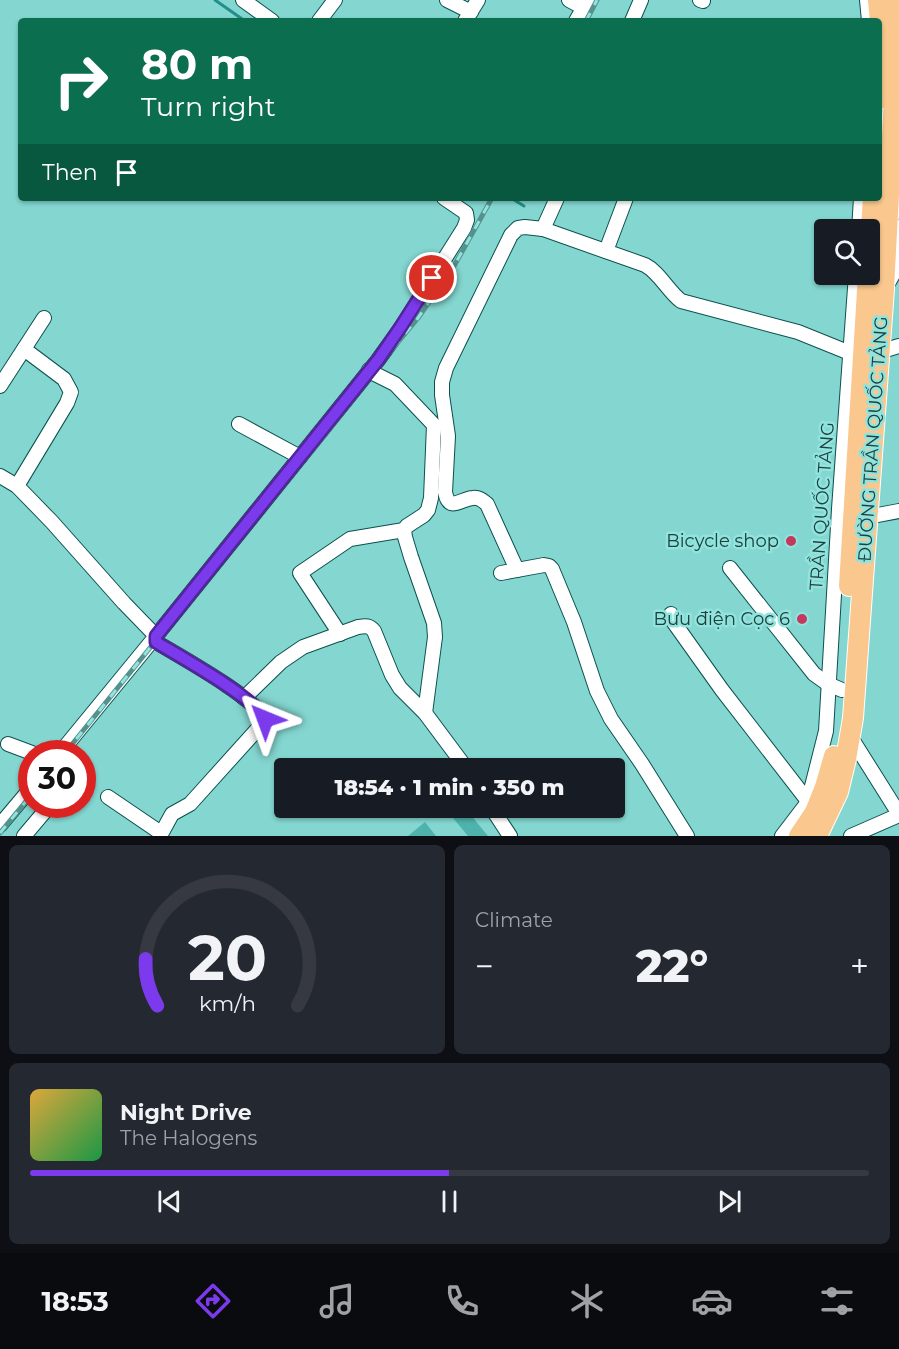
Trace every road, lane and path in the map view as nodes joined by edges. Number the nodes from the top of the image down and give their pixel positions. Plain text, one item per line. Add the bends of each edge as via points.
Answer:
1 (243, 0) edge
2 (335, 0) edge
3 (447, 0) edge
4 (569, 0) edge
5 (642, 0) edge
6 (867, 0) edge
7 (878, 0) edge
8 (894, 0) edge
9 (586, 4) edge
10 (471, 11) edge
11 (268, 18) edge
12 (322, 18) edge
13 (578, 18) edge
14 (633, 18) edge
15 (868, 18) edge
16 (880, 18) edge
17 (448, 201) edge
18 (556, 201) edge
19 (625, 201) edge
20 (861, 201) edge
21 (873, 201) edge
22 (860, 219) edge
23 (872, 219) edge
24 (544, 225) junction
25 (899, 226) edge
26 (606, 251) junction
27 (855, 285) edge
28 (867, 285) edge
29 (884, 289) junction
30 (44, 318) dead end
31 (899, 346) edge
32 (24, 349) junction
33 (879, 352) junction
34 (850, 353) junction
35 (374, 365) junction
36 (0, 386) edge
37 (239, 424) dead end
38 (300, 457) junction
39 (0, 476) edge
40 (17, 486) junction
41 (899, 511) edge
42 (867, 517) junction
43 (404, 530) junction
44 (730, 568) dead end
45 (517, 570) junction
46 (501, 573) dead end
47 (671, 614) dead end
48 (340, 634) junction
49 (156, 636) junction
50 (835, 687) junction
51 (244, 698) junction
52 (425, 713) junction
53 (850, 736) junction
54 (71, 740) edge
55 (9, 744) dead end
56 (18, 748) edge
57 (459, 758) edge
58 (108, 797) dead end
59 (18, 804) edge
60 (816, 810) junction
61 (899, 814) edge
62 (39, 818) edge
63 (498, 818) edge
64 (0, 825) edge
65 (160, 835) edge
66 (24, 836) edge
67 (510, 836) edge
68 (687, 836) edge
69 (782, 836) edge
70 (799, 836) edge
71 (817, 836) edge
72 (851, 836) edge

1 - 11 street
2 - 12 street
3 - 10 street
4 - 9 street
5 - 14 street
6 - 15 street
7 - 16 highway
8 - 29 highway, ĐƯỜNG TRẦN QUỐC TẢNG via 898,22
9 - 13 street
17 - 35 street via 466,213 464,228
18 - 24 street
19 - 26 street
20 - 22 street
21 - 23 highway
24 - 26 street
24 - 45 street via 518,228 511,235 442,382 448,436 446,499 453,504 474,497 487,504
25 - 29 street via 894,273
26 - 34 street via 650,267 681,301 798,332
27 - 34 street, TRẦN QUỐC TẢNG
28 - 50 highway, ĐƯỜNG TRẦN QUỐC TẢNG
29 - 33 highway, ĐƯỜNG TRẦN QUỐC TẢNG
30 - 32 street
31 - 33 street
32 - 36 street
32 - 40 street via 64,379 71,392
33 - 42 highway, ĐƯỜNG TRẦN QUỐC TẢNG
34 - 50 street, TRẦN QUỐC TẢNG via 831,646
35 - 38 street
35 - 43 street via 373,373 395,384 434,425 428,510
37 - 38 street
38 - 49 street
39 - 40 street
40 - 49 street
41 - 42 street
42 - 53 highway, ĐƯỜNG TRẦN QUỐC TẢNG
43 - 48 street via 350,539 300,573
43 - 52 street via 434,623
44 - 50 street via 814,674
45 - 46 street
45 - 68 street via 544,565 552,569 607,711
47 - 60 street via 723,690
48 - 51 street via 303,647 281,662
48 - 52 street via 370,627 400,688
49 - 51 street via 156,642
49 - 54 street
50 - 60 highway, ĐƯỜNG TRẦN QUỐC TẢNG via 839,733
51 - 65 street via 262,714 263,723 190,804 172,814
52 - 57 street
53 - 60 highway, ĐƯỜNG TRẦN QUỐC TẢNG via 838,792
53 - 61 street
55 - 56 street
58 - 65 street
59 - 64 street
60 - 69 street
60 - 70 highway, ĐƯỜNG TRẦN QUỐC TẢNG
60 - 71 highway, ĐƯỜNG TRẦN QUỐC TẢNG
61 - 72 street
62 - 66 street
63 - 67 street

